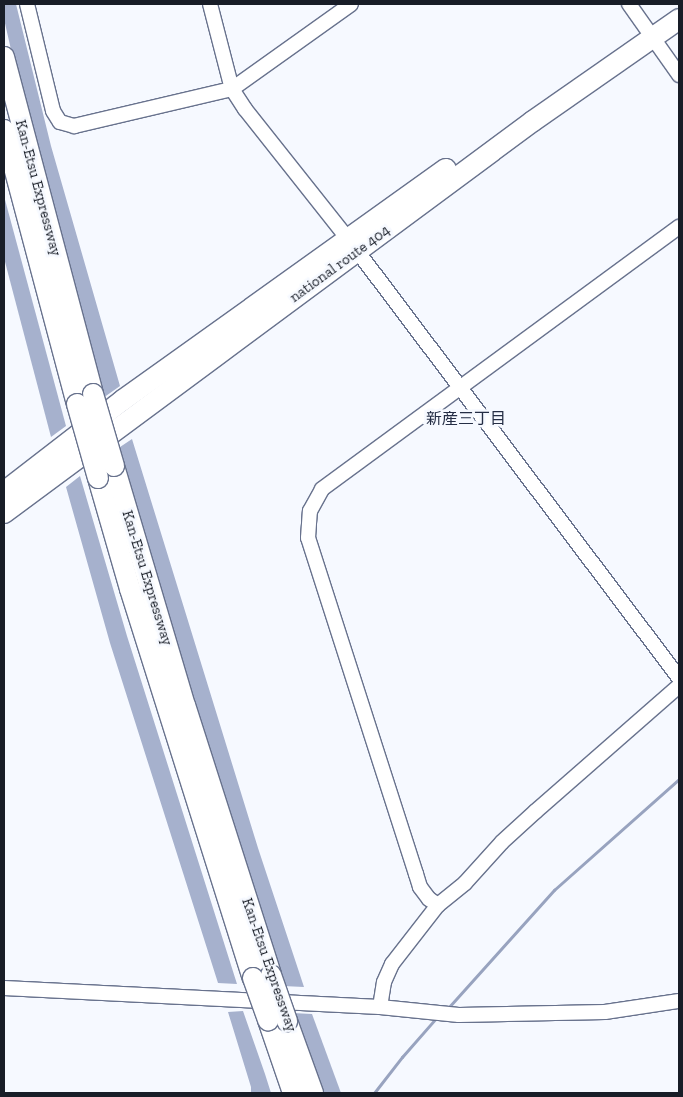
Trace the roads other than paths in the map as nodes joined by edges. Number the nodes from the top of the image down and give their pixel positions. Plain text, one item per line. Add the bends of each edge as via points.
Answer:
1 (27, 4) edge
2 (210, 4) edge
3 (351, 4) edge
4 (629, 4) edge
5 (678, 4) edge
6 (679, 19) edge
7 (650, 33) junction
8 (4, 57) edge
9 (679, 74) edge
10 (232, 89) junction
11 (4, 130) edge
12 (679, 227) edge
13 (353, 246) junction
14 (461, 388) junction
15 (85, 399) junction
16 (39, 466) junction
17 (4, 476) edge
18 (4, 492) edge
19 (4, 513) edge
20 (679, 678) edge
21 (679, 686) edge
22 (438, 905) junction
23 (4, 988) edge
24 (679, 1001) edge
25 (380, 1007) junction
26 (277, 1021) junction
27 (293, 1093) edge
28 (313, 1093) edge

1 - 10 street via 53,111 60,122 74,126 89,124
2 - 10 street
3 - 10 street
4 - 7 street
5 - 7 highway, national route 404
6 - 7 highway, national route 404
7 - 9 street
7 - 13 highway, national route 404
8 - 15 highway, Kan-Etsu Expressway
10 - 13 street
11 - 15 highway, Kan-Etsu Expressway
12 - 14 street
13 - 14 street
13 - 16 highway, national route 404 via 123,400
13 - 19 highway, national route 404
14 - 20 street
14 - 22 street via 322,488 314,500 308,523 311,547 420,887
15 - 26 highway, Kan-Etsu Expressway, bridge via 106,472 176,677
16 - 17 highway
16 - 18 highway, national route 404
21 - 22 street via 536,810 465,883
22 - 25 street via 392,964 384,982
23 - 25 street
24 - 25 street via 621,1010 552,1014 459,1014
26 - 27 highway, Kan-Etsu Expressway
26 - 28 highway, Kan-Etsu Expressway

